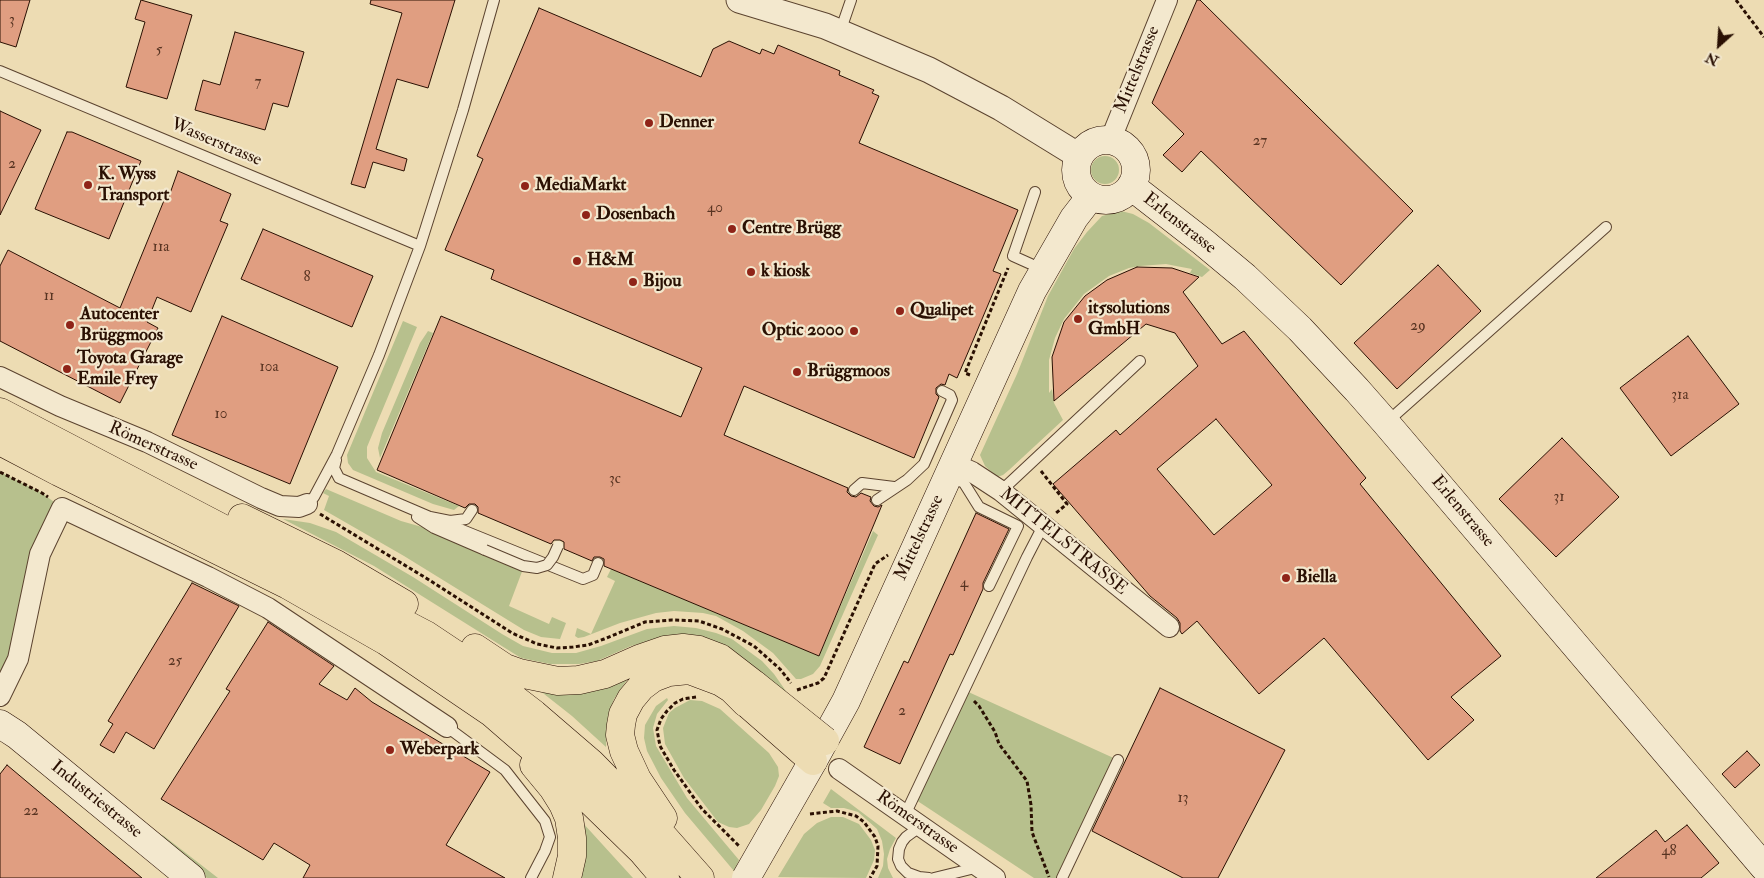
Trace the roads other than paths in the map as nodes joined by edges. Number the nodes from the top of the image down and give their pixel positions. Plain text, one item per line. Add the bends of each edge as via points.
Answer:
1 (494, 0) edge
2 (739, 0) edge
3 (852, 0) edge
4 (1167, 0) edge
5 (840, 32) junction
6 (0, 71) edge
7 (1110, 141) junction
8 (1079, 156) junction
9 (1131, 186) junction
10 (1035, 192) dead end
11 (1091, 196) junction
12 (1606, 227) dead end
13 (420, 246) junction
14 (1043, 269) junction
15 (1140, 361) dead end
16 (0, 377) edge
17 (942, 390) dead end
18 (0, 412) edge
19 (1386, 423) junction
20 (0, 441) edge
21 (337, 454) junction
22 (94, 460) junction
23 (951, 470) junction
24 (894, 487) junction
25 (854, 490) dead end
26 (1001, 491) junction
27 (391, 500) junction
28 (877, 500) dead end
29 (307, 504) joint
30 (472, 510) dead end
31 (430, 517) junction
32 (1048, 520) junction
33 (558, 546) dead end
34 (598, 563) dead end
35 (989, 586) dead end
36 (1169, 627) dead end
37 (752, 695) junction
38 (0, 696) edge
39 (492, 714) junction
40 (0, 724) edge
41 (447, 727) joint
42 (819, 751) junction
43 (1118, 760) dead end
44 (839, 768) dead end
45 (913, 820) junction
46 (745, 865) edge
47 (1764, 867) edge
48 (988, 873) edge
49 (190, 878) edge
50 (531, 878) edge
51 (567, 878) edge
52 (665, 878) edge
53 (701, 878) edge
54 (929, 878) edge
55 (934, 878) edge
56 (1062, 878) edge

1 - 13 lane
2 - 5 street
3 - 5 lane
4 - 7 street, Mittelstrasse
5 - 8 street via 955,82
6 - 13 lane, Wasserstrasse
7 - 8 main road via 1094,143
7 - 9 main road via 1119,144 1133,158 1135,177
8 - 11 main road via 1077,178
9 - 11 main road via 1113,199
9 - 19 main road, Erlenstrasse via 1252,284 1300,330
10 - 14 lane via 1013,256
11 - 14 main road, Mittelstrasse
12 - 19 lane
13 - 21 lane
14 - 23 main road, Mittelstrasse
15 - 26 lane
16 - 29 street, Römerstrasse via 280,506
17 - 24 lane via 950,394 952,400 926,460 907,480
18 - 22 highway
19 - 47 main road, Erlenstrasse
20 - 39 highway via 288,585 386,640
21 - 27 lane via 334,468 339,478
21 - 29 lane
22 - 37 highway via 241,517 328,560 505,668 519,673 558,681 579,680 605,674 665,650 684,648 720,658
22 - 53 highway via 426,635 462,658 591,763
23 - 26 street, MITTELSTRASSE via 972,472
23 - 35 lane via 979,507 1018,526
23 - 42 main road, Mittelstrasse via 846,701
24 - 25 lane via 862,483
24 - 28 lane
26 - 32 street, MITTELSTRASSE
27 - 31 lane
27 - 33 lane, bridge via 434,528 523,566 537,568 547,565
30 - 31 lane via 466,519 450,521
31 - 34 lane via 583,579 593,575
32 - 36 street, MITTELSTRASSE
32 - 45 lane via 964,690
37 - 42 highway, bridge
37 - 53 highway via 689,670 669,672 641,687 623,714 620,735 637,779
38 - 41 street via 18,659 40,554 62,508 268,608
39 - 51 highway via 563,804 572,838
39 - 52 highway via 568,779
40 - 49 main road, Industriestrasse
41 - 50 lane via 505,770 545,821 550,837
42 - 46 main road, Mittelstrasse, bridge
43 - 56 lane
44 - 45 street, Römerstrasse
45 - 48 street, Römerstrasse
45 - 54 lane via 898,859 908,873
48 - 55 lane

